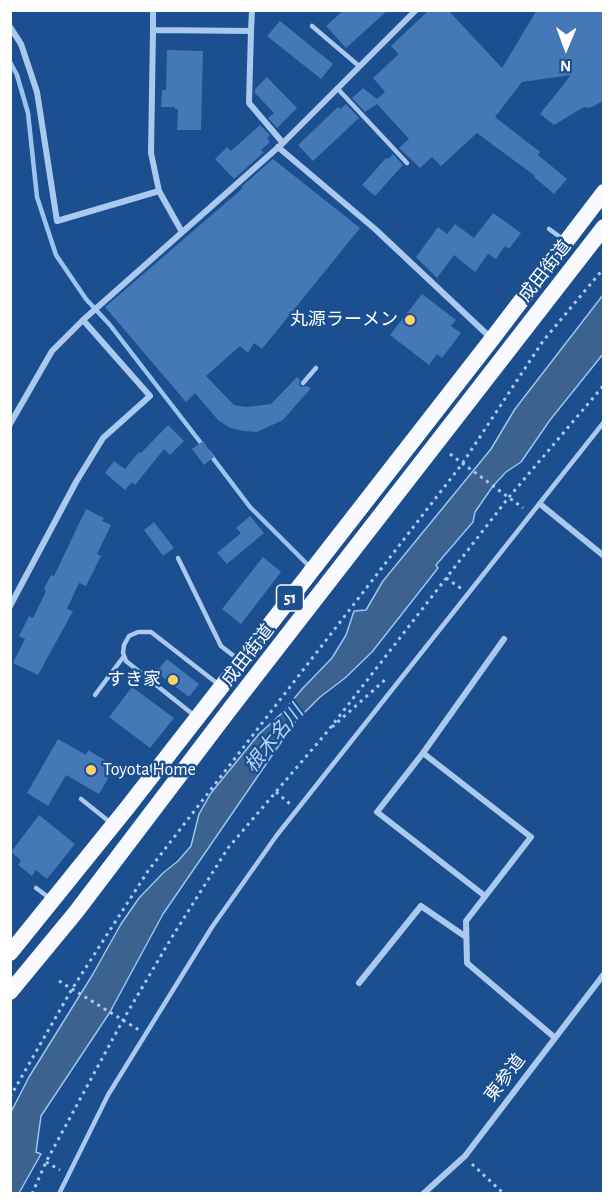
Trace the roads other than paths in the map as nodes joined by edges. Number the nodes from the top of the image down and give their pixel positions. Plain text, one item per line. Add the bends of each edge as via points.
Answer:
1 (153, 10) edge
2 (252, 10) edge
3 (416, 10) edge
4 (312, 26) dead end
5 (10, 27) edge
6 (153, 30) junction
7 (251, 31) junction
8 (359, 66) junction
9 (337, 88) junction
10 (281, 145) junction
11 (407, 163) dead end
12 (159, 191) junction
13 (603, 192) edge
14 (603, 227) edge
15 (549, 229) dead end
16 (182, 232) junction
17 (566, 242) junction
18 (85, 318) junction
19 (492, 339) junction
20 (316, 368) dead end
21 (303, 383) dead end
22 (10, 402) edge
23 (19, 407) junction
24 (603, 422) edge
25 (10, 424) edge
26 (540, 504) junction
27 (603, 556) edge
28 (178, 558) dead end
29 (10, 606) edge
30 (504, 639) dead end
31 (124, 656) junction
32 (241, 662) junction
33 (221, 687) junction
34 (95, 695) dead end
35 (197, 718) junction
36 (423, 753) junction
37 (81, 799) dead end
38 (113, 825) junction
39 (36, 888) dead end
40 (485, 896) junction
41 (53, 900) junction
42 (466, 937) junction
43 (10, 953) edge
44 (603, 974) edge
45 (359, 983) dead end
46 (10, 992) edge
47 (554, 1037) junction
48 (59, 1194) edge
49 (423, 1194) edge

1 - 6 street
2 - 7 street
3 - 8 street
4 - 8 lane
5 - 12 street via 21,44 37,92 57,221
6 - 7 street
6 - 12 street via 151,153
7 - 10 street via 249,103
8 - 9 street
9 - 10 street
9 - 11 lane
10 - 16 street
10 - 19 street
12 - 16 street
13 - 17 highway, 成田街道 / 51
14 - 46 highway, 成田街道 / 51 via 76,912
15 - 17 lane
16 - 18 street
17 - 19 highway, 成田街道 / 51
18 - 23 street via 52,351
18 - 29 street via 150,396 104,438
19 - 32 highway, 成田街道 / 51
20 - 21 lane
22 - 23 street
23 - 25 street
24 - 26 lane
26 - 27 street
26 - 48 lane via 297,810 212,927 108,1095
28 - 32 lane via 221,646
30 - 36 street
31 - 33 lane via 129,636 151,632
31 - 34 lane
31 - 35 lane
32 - 33 highway, 成田街道 / 51
33 - 35 highway, 成田街道 / 51
35 - 38 highway, 成田街道 / 51
36 - 40 street via 531,837
36 - 40 street via 377,812
37 - 38 lane
38 - 41 highway, 成田街道 / 51
39 - 41 lane
40 - 42 street via 466,921
41 - 43 highway, 成田街道 / 51
42 - 45 street via 421,906
42 - 47 street via 467,963
44 - 47 street, 東参道
47 - 49 street, 東参道 via 465,1156

